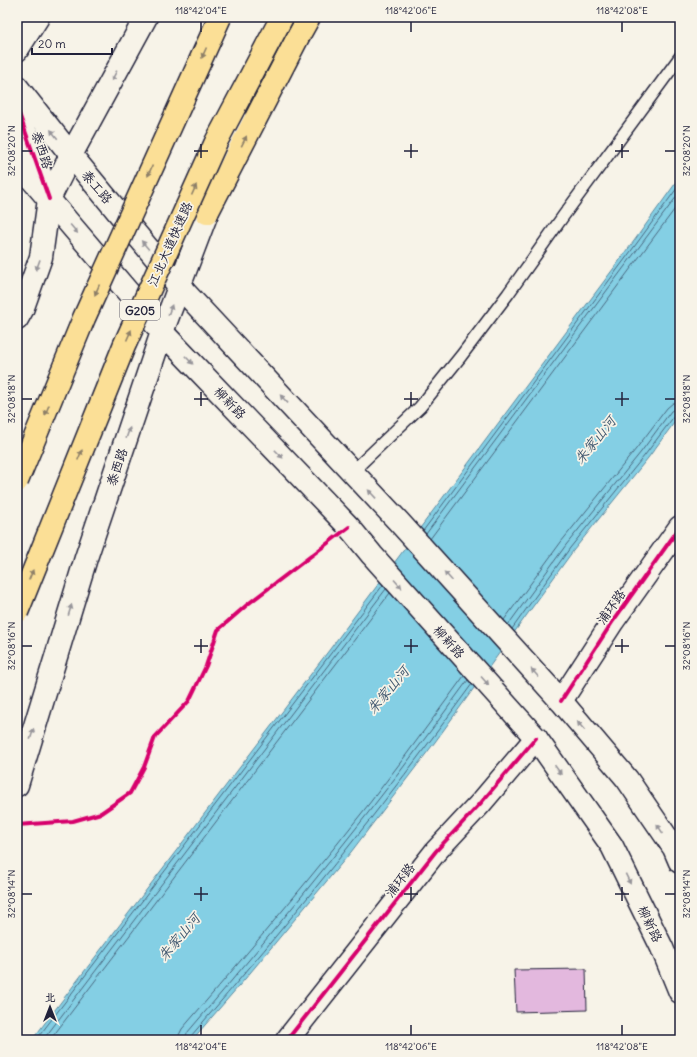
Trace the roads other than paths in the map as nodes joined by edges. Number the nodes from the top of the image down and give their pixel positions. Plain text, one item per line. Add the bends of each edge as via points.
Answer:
1 (38, 17) edge
2 (146, 17) edge
3 (220, 17) edge
4 (273, 17) edge
5 (282, 17) edge
6 (309, 17) edge
7 (17, 50) edge
8 (680, 57) edge
9 (17, 87) edge
10 (17, 108) edge
11 (71, 155) junction
12 (17, 162) edge
13 (49, 199) junction
14 (207, 213) junction
15 (179, 286) junction
16 (17, 319) edge
17 (162, 332) junction
18 (352, 472) junction
19 (17, 481) edge
20 (680, 527) edge
21 (17, 612) edge
22 (561, 702) junction
23 (536, 738) junction
24 (17, 785) edge
25 (680, 862) edge
26 (680, 992) edge
27 (287, 1040) edge

1 - 7 main road
2 -> 11 main road, 泰西路
3 -> 19 highway, bridge via 84,318
4 - 14 main road, 泰西路 via 240,100
21 -> 5 highway, 江北大道快速路 / G205, bridge via 124,346 216,142
14 -> 6 highway
8 - 18 lane via 452,367 420,407
11 -> 9 main road, 泰工路
10 - 13 main road, 泰西路
11 - 13 main road, 泰西路
15 -> 11 main road, 泰工路
12 - 13 main road
13 -> 16 main road, 泰西路 via 41,257
13 -> 17 main road
14 - 15 main road, 泰西路
17 -> 15 main road, 泰西路
18 -> 15 main road
17 -> 23 main road, 柳新路 via 349,527
24 -> 17 main road, 泰西路 via 86,558
22 -> 18 main road
20 - 22 main road, 浦环路 via 613,621
25 -> 22 main road via 674,848 627,779
23 -> 26 main road, 柳新路 via 612,846 662,948
23 - 27 main road, 浦环路 via 436,851

